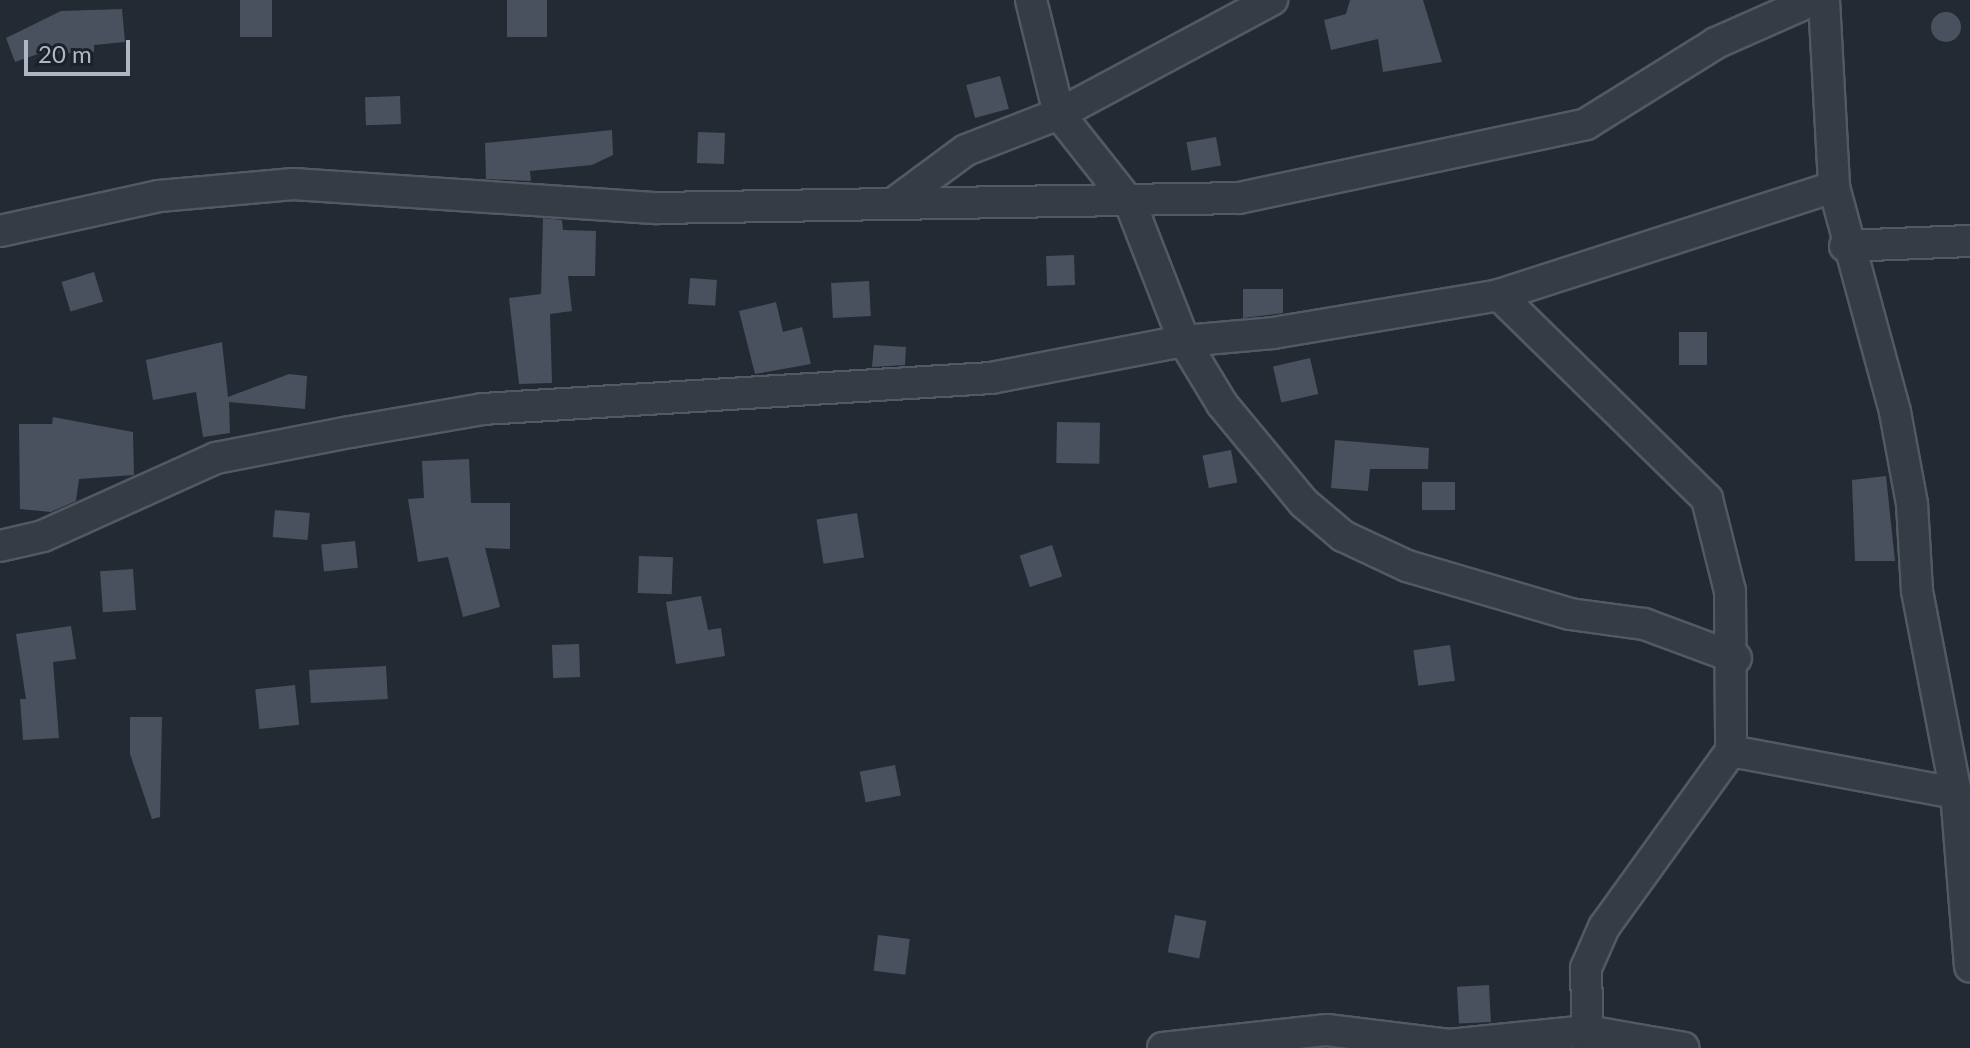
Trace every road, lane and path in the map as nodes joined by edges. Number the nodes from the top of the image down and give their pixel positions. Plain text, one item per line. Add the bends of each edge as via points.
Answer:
1 (1031, 0) edge
2 (1272, 0) edge
3 (1813, 0) edge
4 (1824, 0) edge
5 (1059, 114) junction
6 (1834, 187) junction
7 (894, 203) junction
8 (1131, 205) junction
9 (0, 231) edge
10 (1970, 241) edge
11 (1845, 246) junction
12 (1499, 295) junction
13 (1184, 341) junction
14 (0, 546) edge
15 (1736, 658) junction
16 (1731, 751) junction
17 (1956, 793) junction
18 (1970, 966) edge
19 (1588, 1040) edge
20 (1163, 1048) edge
21 (1684, 1048) edge

1 - 5 street
2 - 5 street
3 - 8 street via 1716,43 1586,124 1239,198
4 - 6 street
5 - 7 street via 966,150
5 - 8 street
6 - 11 street
6 - 12 street
7 - 8 street
7 - 9 street via 657,208 293,184 159,196
8 - 13 street
10 - 11 street
11 - 17 street via 1895,412 1912,504 1917,591
12 - 13 street
12 - 15 street via 1707,499 1722,539
13 - 14 street via 991,378 483,409 350,432 216,458 43,536
13 - 15 street via 1247,435 1304,503 1343,536 1407,566 1570,614 1644,624
15 - 16 street
16 - 17 street
16 - 19 street via 1604,927 1586,968
17 - 18 street
19 - 20 street via 1449,1045 1327,1030
19 - 21 street

